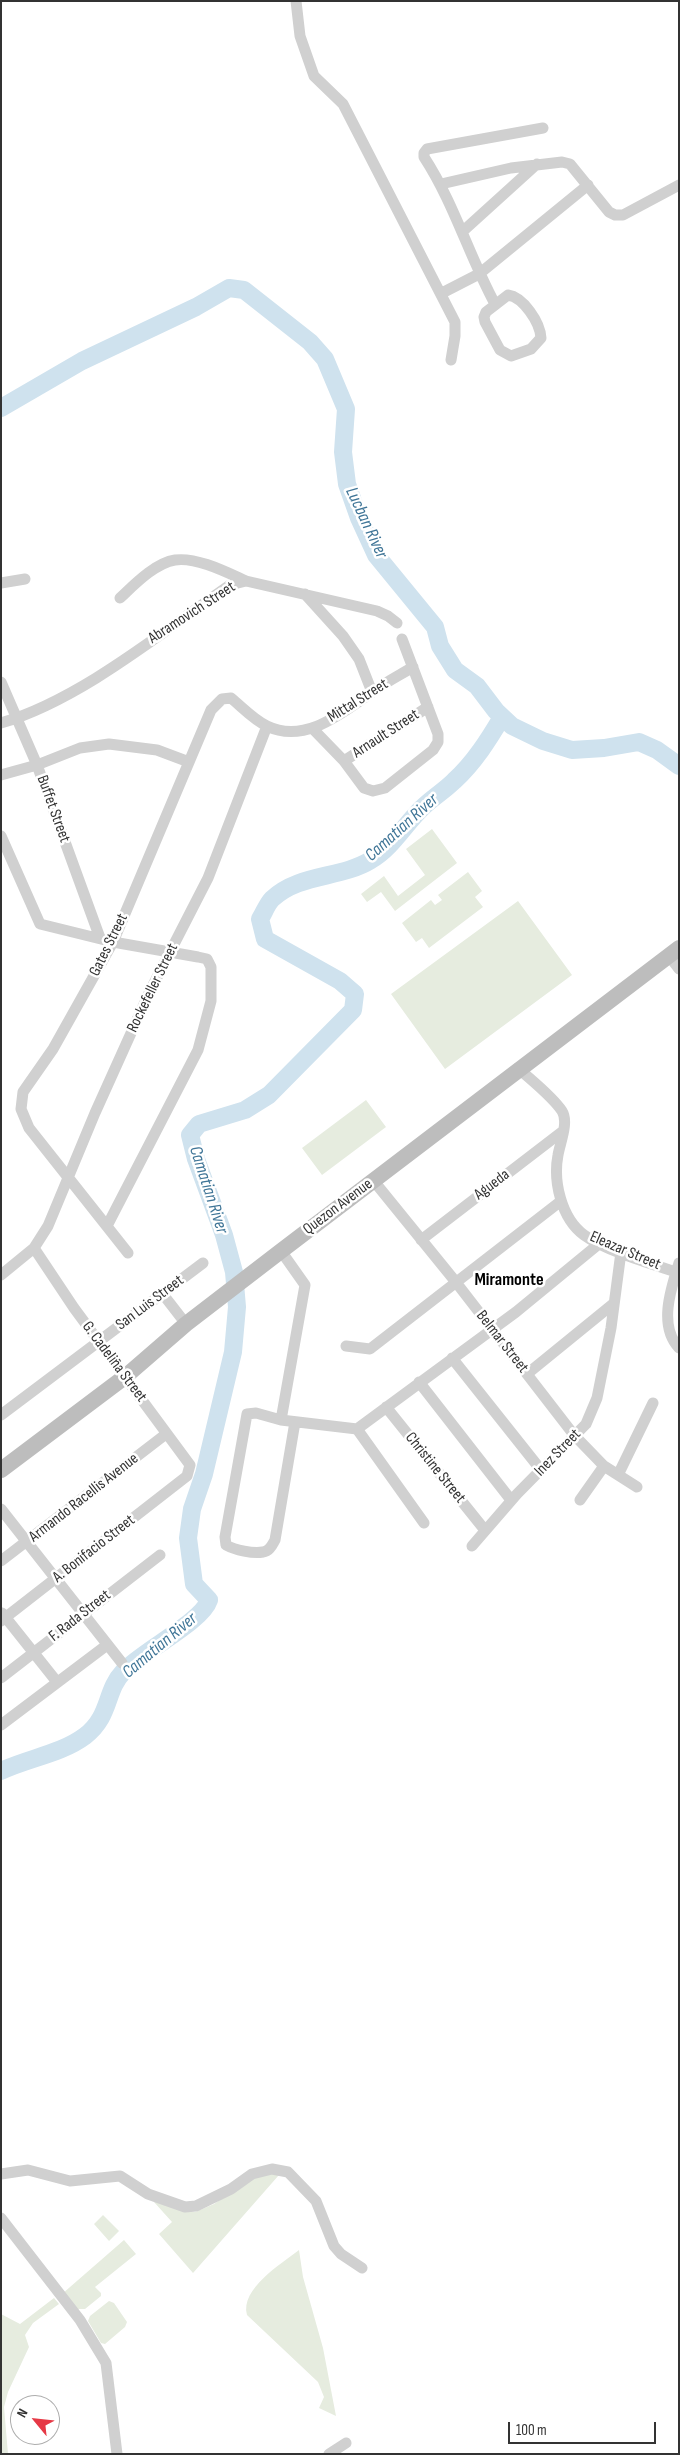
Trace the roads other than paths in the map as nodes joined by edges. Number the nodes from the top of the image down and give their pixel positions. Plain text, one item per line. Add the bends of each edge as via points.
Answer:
1 (296, 1) edge
2 (543, 128) dead end
3 (537, 164) junction
4 (441, 184) junction
5 (588, 185) junction
6 (679, 185) edge
7 (462, 232) junction
8 (479, 274) junction
9 (442, 294) junction
10 (495, 304) junction
11 (451, 360) dead end
12 (24, 578) dead end
13 (246, 581) junction
14 (1, 583) edge
15 (306, 594) junction
16 (120, 598) dead end
17 (397, 623) dead end
18 (402, 639) dead end
19 (412, 667) junction
20 (1, 682) edge
21 (372, 692) junction
22 (222, 699) joint
23 (428, 707) junction
24 (15, 719) junction
25 (1, 723) edge
26 (267, 726) junction
27 (313, 728) junction
28 (344, 761) junction
29 (189, 762) junction
30 (37, 765) junction
31 (1, 775) edge
32 (1, 836) edge
33 (100, 938) junction
34 (113, 942) junction
35 (171, 951) junction
36 (674, 952) edge
37 (679, 969) edge
38 (518, 1068) junction
39 (563, 1131) junction
40 (68, 1180) junction
41 (373, 1180) junction
42 (562, 1201) junction
43 (107, 1226) junction
44 (422, 1240) junction
45 (600, 1242) junction
46 (34, 1248) junction
47 (280, 1251) junction
48 (622, 1252) junction
49 (128, 1253) dead end
50 (202, 1263) dead end
51 (678, 1270) edge
52 (1, 1275) edge
53 (456, 1281) junction
54 (162, 1293) junction
55 (613, 1304) junction
56 (186, 1324) junction
57 (493, 1330) junction
58 (99, 1342) junction
59 (346, 1346) dead end
60 (679, 1348) edge
61 (452, 1358) junction
62 (527, 1374) junction
63 (126, 1376) junction
64 (419, 1382) junction
65 (653, 1403) dead end
66 (386, 1407) junction
67 (1, 1415) edge
68 (282, 1420) junction
69 (295, 1422) junction
70 (357, 1430) junction
71 (166, 1434) junction
72 (574, 1435) junction
73 (604, 1466) junction
74 (1, 1470) edge
75 (541, 1470) junction
76 (618, 1475) junction
77 (186, 1476) joint
78 (637, 1487) dead end
79 (512, 1500) junction
80 (580, 1500) dead end
81 (1, 1509) edge
82 (424, 1523) dead end
83 (484, 1529) junction
84 (28, 1542) junction
85 (472, 1546) dead end
86 (160, 1555) dead end
87 (1, 1561) edge
88 (56, 1579) junction
89 (83, 1614) junction
90 (3, 1617) edge
91 (107, 1645) junction
92 (33, 1653) junction
93 (122, 1663) dead end
94 (1, 1678) edge
95 (57, 1682) junction
96 (1, 1725) edge
97 (1, 2174) edge
98 (1, 2218) edge
99 (362, 2268) dead end
100 (346, 2443) dead end
101 (116, 2454) edge
102 (329, 2454) edge

1 - 9 street via 300,36 314,76 343,104
2 - 4 street via 427,149 424,157
3 - 4 street
3 - 5 street via 570,164
3 - 7 street
4 - 7 street
5 - 6 street via 615,215 623,215
5 - 8 street
7 - 8 street
8 - 9 street
8 - 10 street
9 - 11 street via 455,322
10 - 10 street via 486,312 485,322 500,350 511,356 531,349 541,338 541,330 522,302 508,295
12 - 14 street
13 - 15 street, Abramovich Street
13 - 16 street via 209,566 174,560 159,566
13 - 24 street, Abramovich Street via 230,585 80,688
15 - 17 street, Abramovich Street via 377,611
15 - 21 street via 359,659
18 - 19 street
19 - 21 street, Mittal Street
19 - 23 street
20 - 24 street, Buffet Street
21 - 27 street, Mittal Street via 353,708
22 - 26 street, Mittal Street via 231,698
22 - 29 street, Gates Street via 211,710
23 - 28 street, Arnault Street
23 - 28 street via 438,742 433,750 385,788 373,791 364,788
24 - 25 street, Abramovich Street
24 - 30 street, Buffet Street
26 - 27 street, Mittal Street via 290,732
26 - 35 street, Rockefeller Street via 208,878
27 - 28 street
29 - 30 street via 157,750 109,744 80,748
29 - 34 street, Gates Street
30 - 31 street
30 - 33 street, Buffet Street
32 - 33 street via 40,924
33 - 34 street
34 - 35 street
34 - 40 street, Gates Street via 52,1049 23,1092 21,1109 29,1128
35 - 40 street, Rockefeller Street via 142,1008
35 - 43 street via 207,959 211,967 211,1001 198,1050
36 - 37 street
36 - 38 main road, Quezon Avenue
38 - 39 street, Eleazar Street via 562,1111
38 - 41 main road, Quezon Avenue
39 - 42 street, Eleazar Street via 557,1181
39 - 44 street, Agueda
40 - 43 street, Gates Street
40 - 46 street, Rockefeller Street via 48,1226
41 - 44 street, Belmar Street
41 - 47 main road, Quezon Avenue
42 - 45 street, Eleazar Street via 570,1220 583,1234
42 - 53 street
43 - 49 street, Gates Street
44 - 53 street, Belmar Street
45 - 48 street, Eleazar Street
45 - 57 street
46 - 52 street, Rockefeller Street
46 - 58 street, G. Cadeliña Street
47 - 56 main road, Quezon Avenue
47 - 68 street via 305,1285
48 - 51 street, Eleazar Street
48 - 55 street, Inez Street
50 - 54 street, San Luis Street
51 - 60 street via 668,1314 670,1332
53 - 57 street, Belmar Street
53 - 59 street via 370,1349
54 - 56 street
54 - 58 street, San Luis Street
55 - 62 street
55 - 72 street, Inez Street via 597,1398 586,1424
56 - 63 main road, Quezon Avenue
57 - 61 street
57 - 62 street, Belmar Street
58 - 63 street, G. Cadeliña Street
58 - 67 street, San Luis Street
61 - 64 street
61 - 75 street
62 - 72 street, Belmar Street
63 - 71 street, G. Cadeliña Street
63 - 74 main road, Quezon Avenue
64 - 66 street
64 - 79 street
65 - 76 street
66 - 70 street
66 - 83 street, Christine Street
68 - 69 street
68 - 69 street via 256,1413 247,1414 225,1537 226,1544 233,1549 263,1552 270,1549 275,1540
69 - 70 street
70 - 82 street
71 - 77 street, G. Cadeliña Street via 190,1465
71 - 84 street, Armando Racellis Avenue
72 - 73 street, Belmar Street
72 - 75 street, Inez Street
73 - 76 street, Belmar Street
73 - 80 street
75 - 79 street, Inez Street
76 - 78 street, Belmar Street
77 - 88 street, A. Bonifacio Street
79 - 83 street, Inez Street
81 - 84 street
83 - 85 street, Inez Street
84 - 87 street, Armando Racellis Avenue
84 - 88 street
86 - 89 street, F. Rada Street
88 - 89 street
88 - 90 street, A. Bonifacio Street
89 - 91 street
89 - 92 street, F. Rada Street
90 - 92 street
91 - 93 street
91 - 95 street
92 - 94 street, F. Rada Street
92 - 95 street
95 - 96 street
97 - 99 street via 28,2170 70,2181 120,2176 148,2194 185,2207 196,2206 231,2189 252,2174 272,2169 288,2172 316,2201 340,2254
98 - 101 street via 80,2320 106,2363
100 - 102 street

